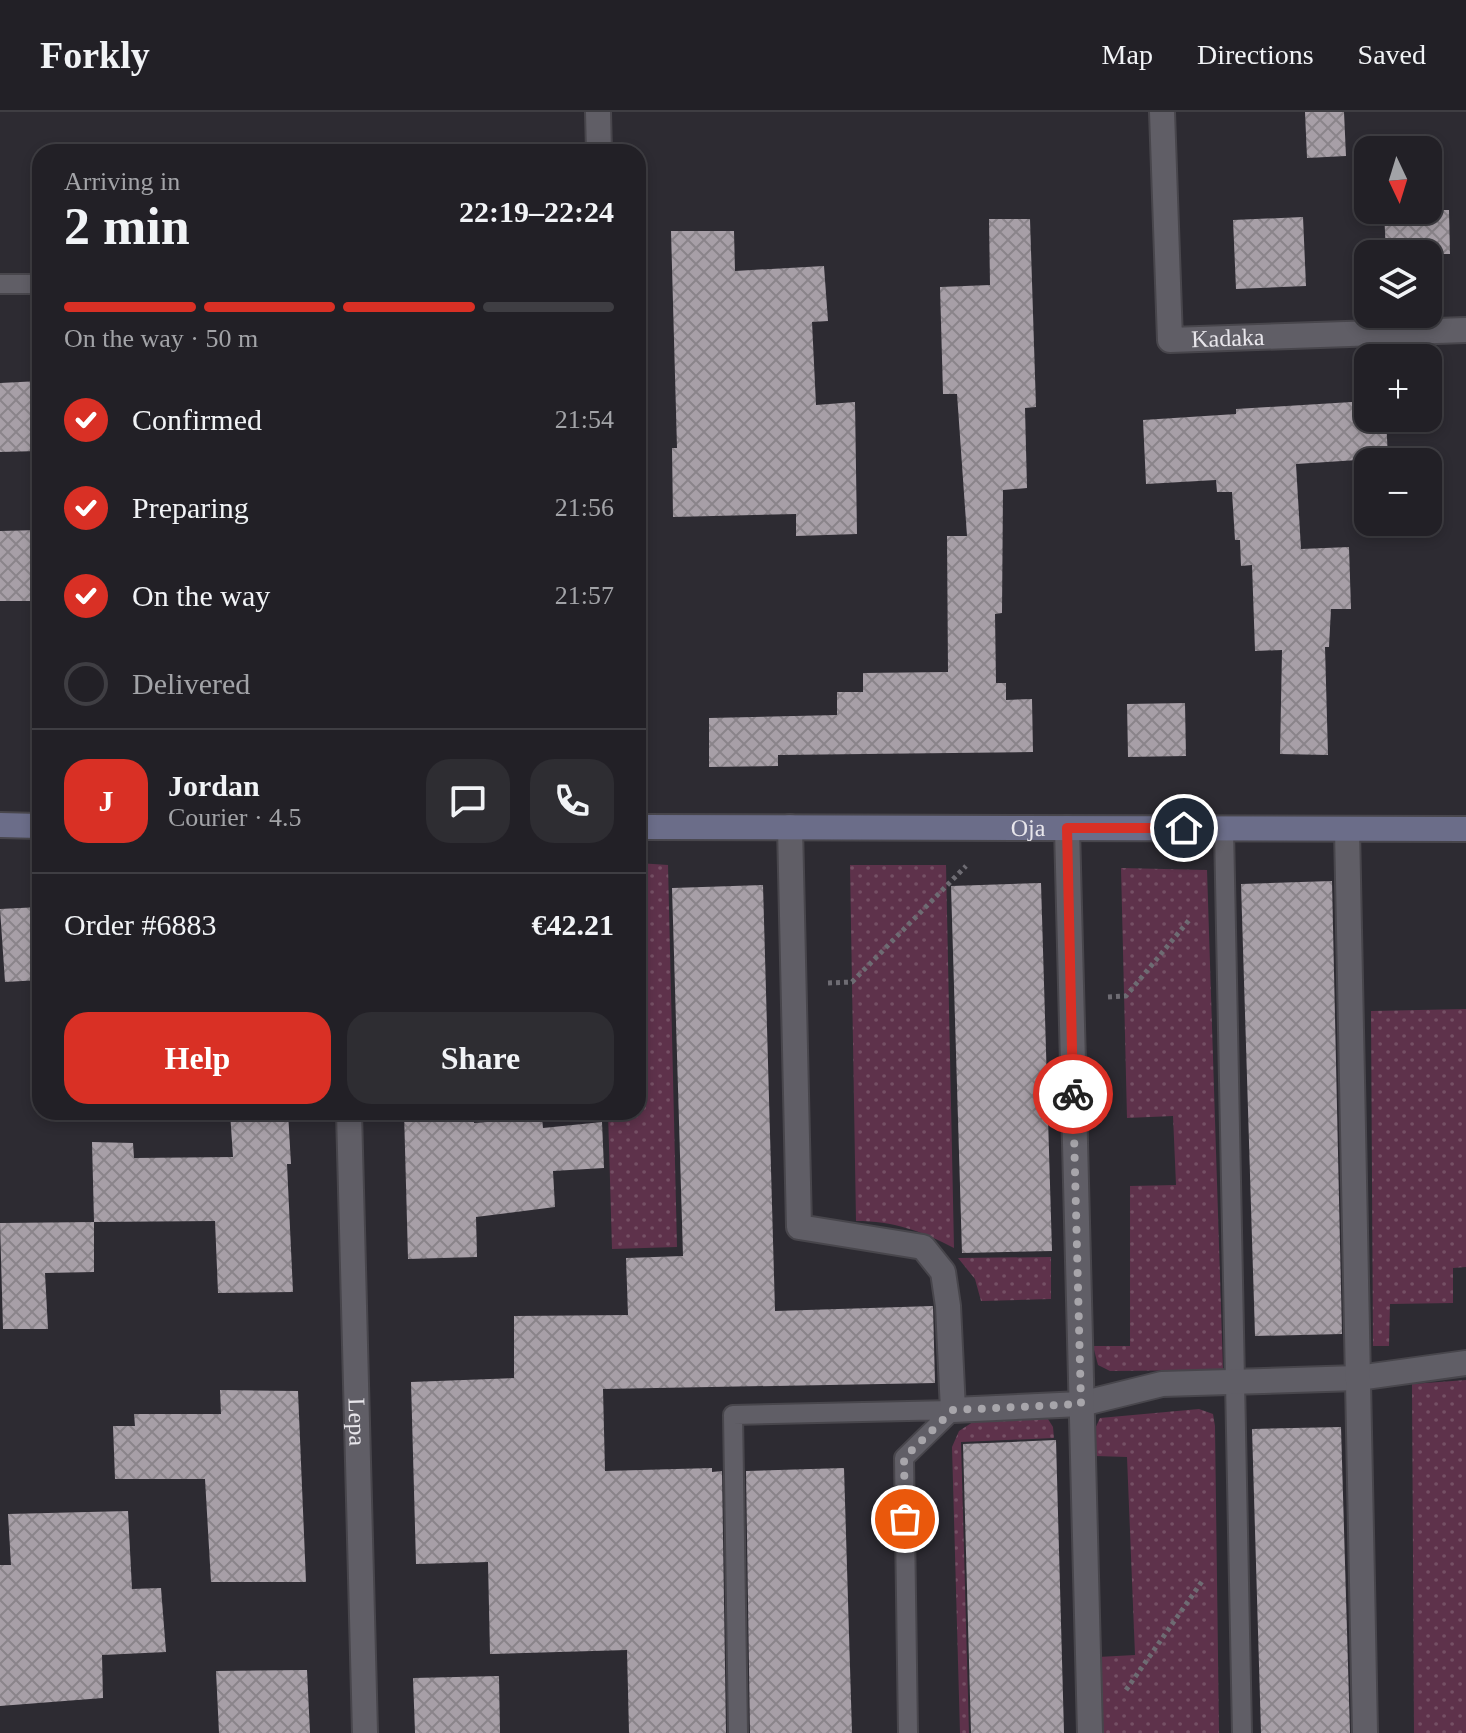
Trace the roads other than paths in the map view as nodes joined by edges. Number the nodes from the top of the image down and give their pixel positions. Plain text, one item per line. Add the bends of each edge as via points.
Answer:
1 (598, 112) edge
2 (1162, 112) edge
3 (599, 144) edge
4 (0, 284) edge
5 (32, 284) edge
6 (1466, 330) edge
7 (0, 825) edge
8 (32, 826) edge
9 (646, 827) edge
10 (790, 827) junction
11 (1067, 828) junction
12 (1224, 829) junction
13 (1347, 829) junction
14 (1466, 829) edge
15 (349, 1120) edge
16 (1466, 1363) edge
17 (1358, 1378) junction
18 (1235, 1380) junction
19 (1081, 1404) junction
20 (953, 1410) junction
21 (365, 1733) edge
22 (738, 1733) edge
23 (908, 1733) edge
24 (1090, 1733) edge
25 (1242, 1733) edge
26 (1365, 1733) edge

1 - 3 street
2 - 6 street, Kadaka via 1170,340
4 - 5 lane
7 - 8 street
9 - 10 street, Oja
10 - 11 street, Oja
10 - 20 street via 799,1227 923,1247 943,1272
11 - 12 street, Oja
11 - 19 street
12 - 13 street, Oja
12 - 18 lane
13 - 14 street, Oja
13 - 17 street
15 - 21 street, Lepa
16 - 17 street
17 - 18 street
17 - 26 street
18 - 19 street via 1162,1384
18 - 25 lane
19 - 20 street
19 - 24 street
20 - 22 lane via 733,1415
20 - 23 lane via 904,1458

